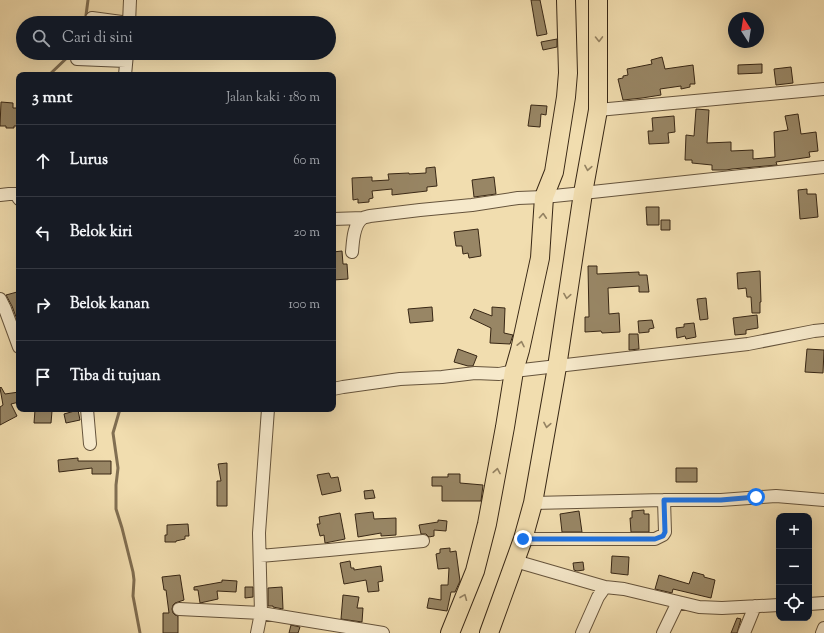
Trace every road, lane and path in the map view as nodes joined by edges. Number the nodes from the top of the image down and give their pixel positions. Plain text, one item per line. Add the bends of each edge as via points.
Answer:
1 (130, 0) edge
2 (566, 0) edge
3 (598, 0) edge
4 (129, 16) edge
5 (127, 60) edge
6 (125, 72) edge
7 (824, 89) edge
8 (598, 110) junction
9 (824, 167) edge
10 (583, 193) junction
11 (16, 194) edge
12 (0, 195) edge
13 (544, 197) junction
14 (363, 218) junction
15 (336, 219) edge
16 (352, 252) dead end
17 (0, 298) edge
18 (824, 330) edge
19 (16, 339) edge
20 (557, 367) junction
21 (514, 371) junction
22 (336, 388) edge
23 (87, 412) edge
24 (268, 412) edge
25 (90, 444) dead end
26 (664, 500) junction
27 (824, 500) edge
28 (533, 503) junction
29 (523, 539) junction
30 (423, 541) dead end
31 (260, 556) junction
32 (515, 561) junction
33 (605, 587) junction
34 (678, 602) junction
35 (824, 603) edge
36 (812, 604) edge
37 (776, 605) edge
38 (755, 606) junction
39 (179, 609) dead end
40 (261, 613) junction
41 (824, 628) edge
42 (257, 633) edge
43 (382, 633) edge
44 (450, 633) edge
45 (489, 633) edge
46 (582, 633) edge
47 (663, 633) edge
48 (744, 633) edge
49 (822, 633) edge

1 - 4 street
2 - 13 highway via 566,97 554,172
3 -> 8 highway
5 - 6 street
7 - 8 street
8 -> 10 highway
9 - 10 street
10 - 13 street
10 -> 20 highway
11 - 12 street
13 - 14 street via 518,198
21 -> 13 highway via 540,258
14 - 15 street
14 - 16 street via 354,232
17 - 19 street
18 - 20 street via 748,344
20 - 21 street
20 -> 28 highway
21 - 22 street via 400,379
44 -> 21 highway via 475,571 487,524
23 - 25 street
24 - 31 street via 259,533
26 - 27 street via 721,500 776,496
26 - 28 street
26 - 29 street via 665,532 663,536 655,539
28 - 29 highway
29 - 32 highway
30 - 31 street
31 - 40 street
32 - 33 street
32 - 45 highway
33 - 34 street
33 - 46 street
34 - 38 street via 714,608
34 - 47 street
35 - 36 street
37 - 38 street
38 - 48 street
39 - 40 street
40 - 42 street
40 - 43 street
41 - 49 street

